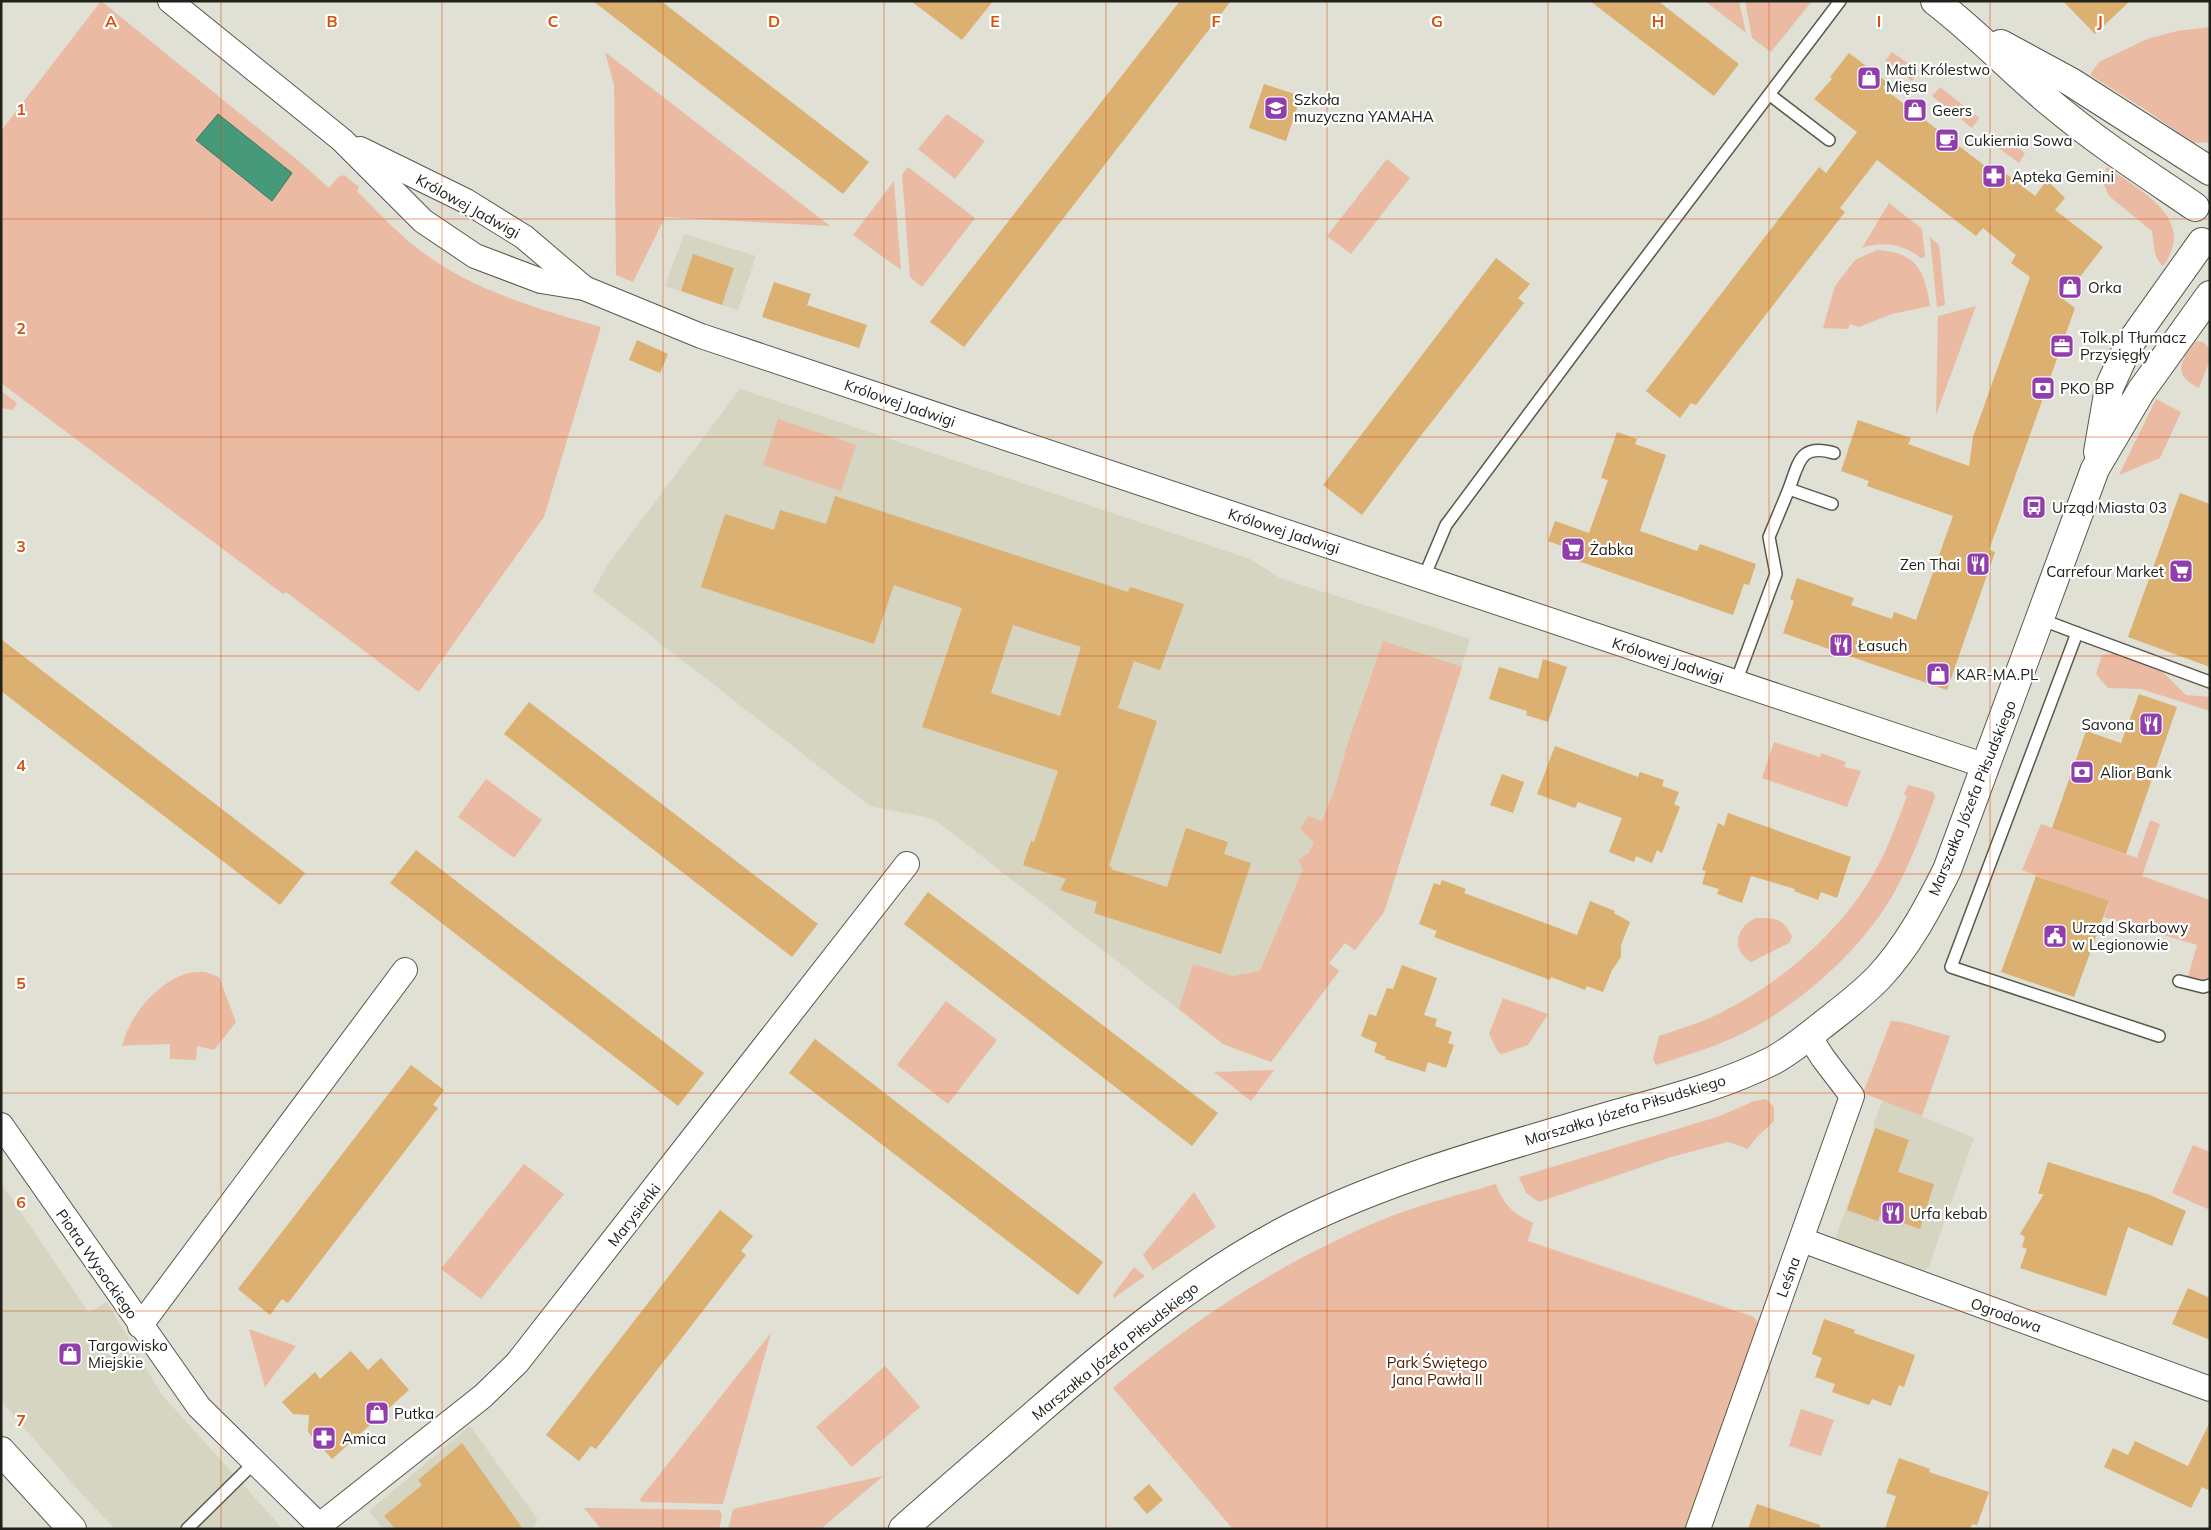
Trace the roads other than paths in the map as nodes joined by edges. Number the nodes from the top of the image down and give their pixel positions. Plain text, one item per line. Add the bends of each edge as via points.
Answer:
1 (170, 1) edge
2 (1840, 1) edge
3 (1935, 1) edge
4 (1967, 26) junction
5 (1770, 95) junction
6 (342, 140) junction
7 (1830, 140) dead end
8 (2210, 172) edge
9 (2194, 207) junction
10 (2206, 247) edge
11 (584, 288) junction
12 (2210, 295) edge
13 (1834, 453) dead end
14 (2096, 469) junction
15 (1789, 489) junction
16 (1832, 504) dead end
17 (1424, 578) junction
18 (2040, 620) junction
19 (2077, 634) junction
20 (1736, 682) junction
21 (2210, 682) edge
22 (1986, 766) junction
23 (907, 864) dead end
24 (405, 970) dead end
25 (2179, 982) dead end
26 (2210, 985) edge
27 (1809, 1036) junction
28 (2159, 1036) dead end
29 (1, 1125) edge
30 (1802, 1240) junction
31 (140, 1326) junction
32 (2210, 1389) edge
33 (1, 1452) edge
34 (255, 1462) junction
35 (322, 1527) edge
36 (72, 1529) edge
37 (187, 1529) edge
38 (903, 1529) edge
39 (1698, 1529) edge

1 - 6 street, Królowej Jadwigi
2 - 5 lane
3 - 4 street
4 - 8 street via 2071,82
4 - 9 street via 2053,104
5 - 7 lane
5 - 17 lane via 1618,292 1446,525
6 - 11 street, Królowej Jadwigi via 466,202 524,237
6 - 11 street, Królowej Jadwigi via 423,221 475,256 541,281
8 - 9 street
9 - 10 street via 2195,221
10 - 14 street, Marszałka Józefa Piłsudskiego via 2128,346 2109,388
11 - 17 street, Królowej Jadwigi via 701,336
12 - 14 street, Marszałka Józefa Piłsudskiego via 2141,391
13 - 15 lane via 1810,450 1801,458
14 - 18 street, Marszałka Józefa Piłsudskiego
15 - 16 lane
15 - 20 lane via 1769,537 1776,574
17 - 20 street, Królowej Jadwigi
18 - 19 lane
18 - 22 street, Marszałka Józefa Piłsudskiego
19 - 21 lane
19 - 28 lane via 1951,966
20 - 22 street, Królowej Jadwigi
22 - 27 street, Marszałka Józefa Piłsudskiego via 1946,870 1922,919 1879,977
23 - 35 street, Marysieńki via 517,1363 483,1396
24 - 31 street
25 - 26 lane via 2203,987
27 - 30 street, Leśna via 1852,1096
27 - 38 street, Marszałka Józefa Piłsudskiego via 1775,1059 1711,1086 1417,1176 1305,1221 1246,1252 1187,1291 1104,1356
29 - 31 street, Piotra Wysockiego
30 - 32 street, Ogrodowa
30 - 39 street, Leśna
31 - 34 street, Piotra Wysockiego via 199,1407
33 - 36 street
34 - 35 street, Piotra Wysockiego
34 - 37 lane

